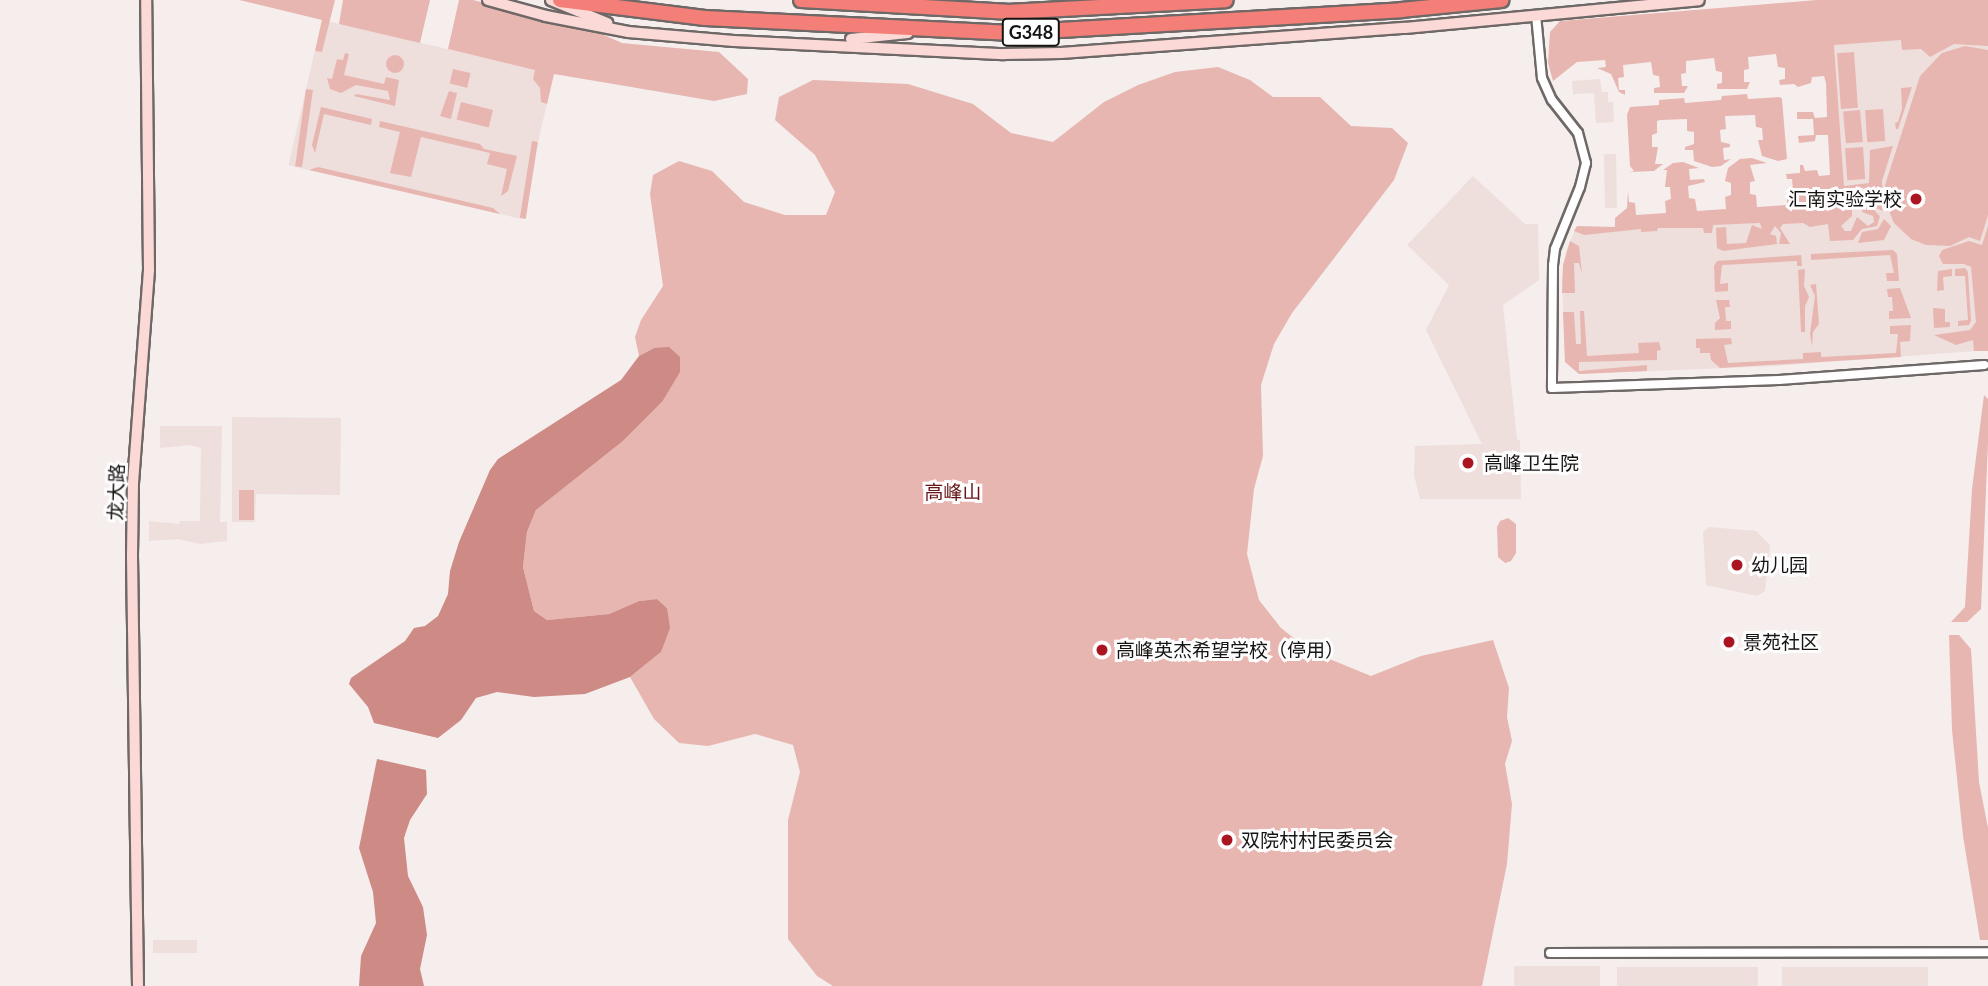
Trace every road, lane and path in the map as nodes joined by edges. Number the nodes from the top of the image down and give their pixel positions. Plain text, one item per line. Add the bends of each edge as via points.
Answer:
1 (146, 0) edge
2 (488, 0) edge
3 (551, 0) edge
4 (560, 0) edge
5 (802, 0) edge
6 (1226, 0) edge
7 (1502, 0) edge
8 (1699, 0) edge
9 (833, 1) edge
10 (1536, 15) junction
11 (947, 29) junction
12 (628, 32) junction
13 (820, 43) junction
14 (1987, 365) edge
15 (1988, 952) edge
16 (1550, 953) dead end
17 (138, 986) edge

1 - 17 street, 龙大路 via 149,270 132,555
2 - 12 street
3 - 12 street
4 - 11 highway, G348 via 705,18
5 - 9 highway, G348
6 - 9 highway, G348 via 1007,12
7 - 11 highway, G348 via 1058,31
8 - 10 street
10 - 13 street via 1061,52 1004,54
10 - 14 street via 1542,78 1552,100 1578,133 1586,163 1555,249 1552,388 1779,380
11 - 13 street
12 - 13 street
15 - 16 street

